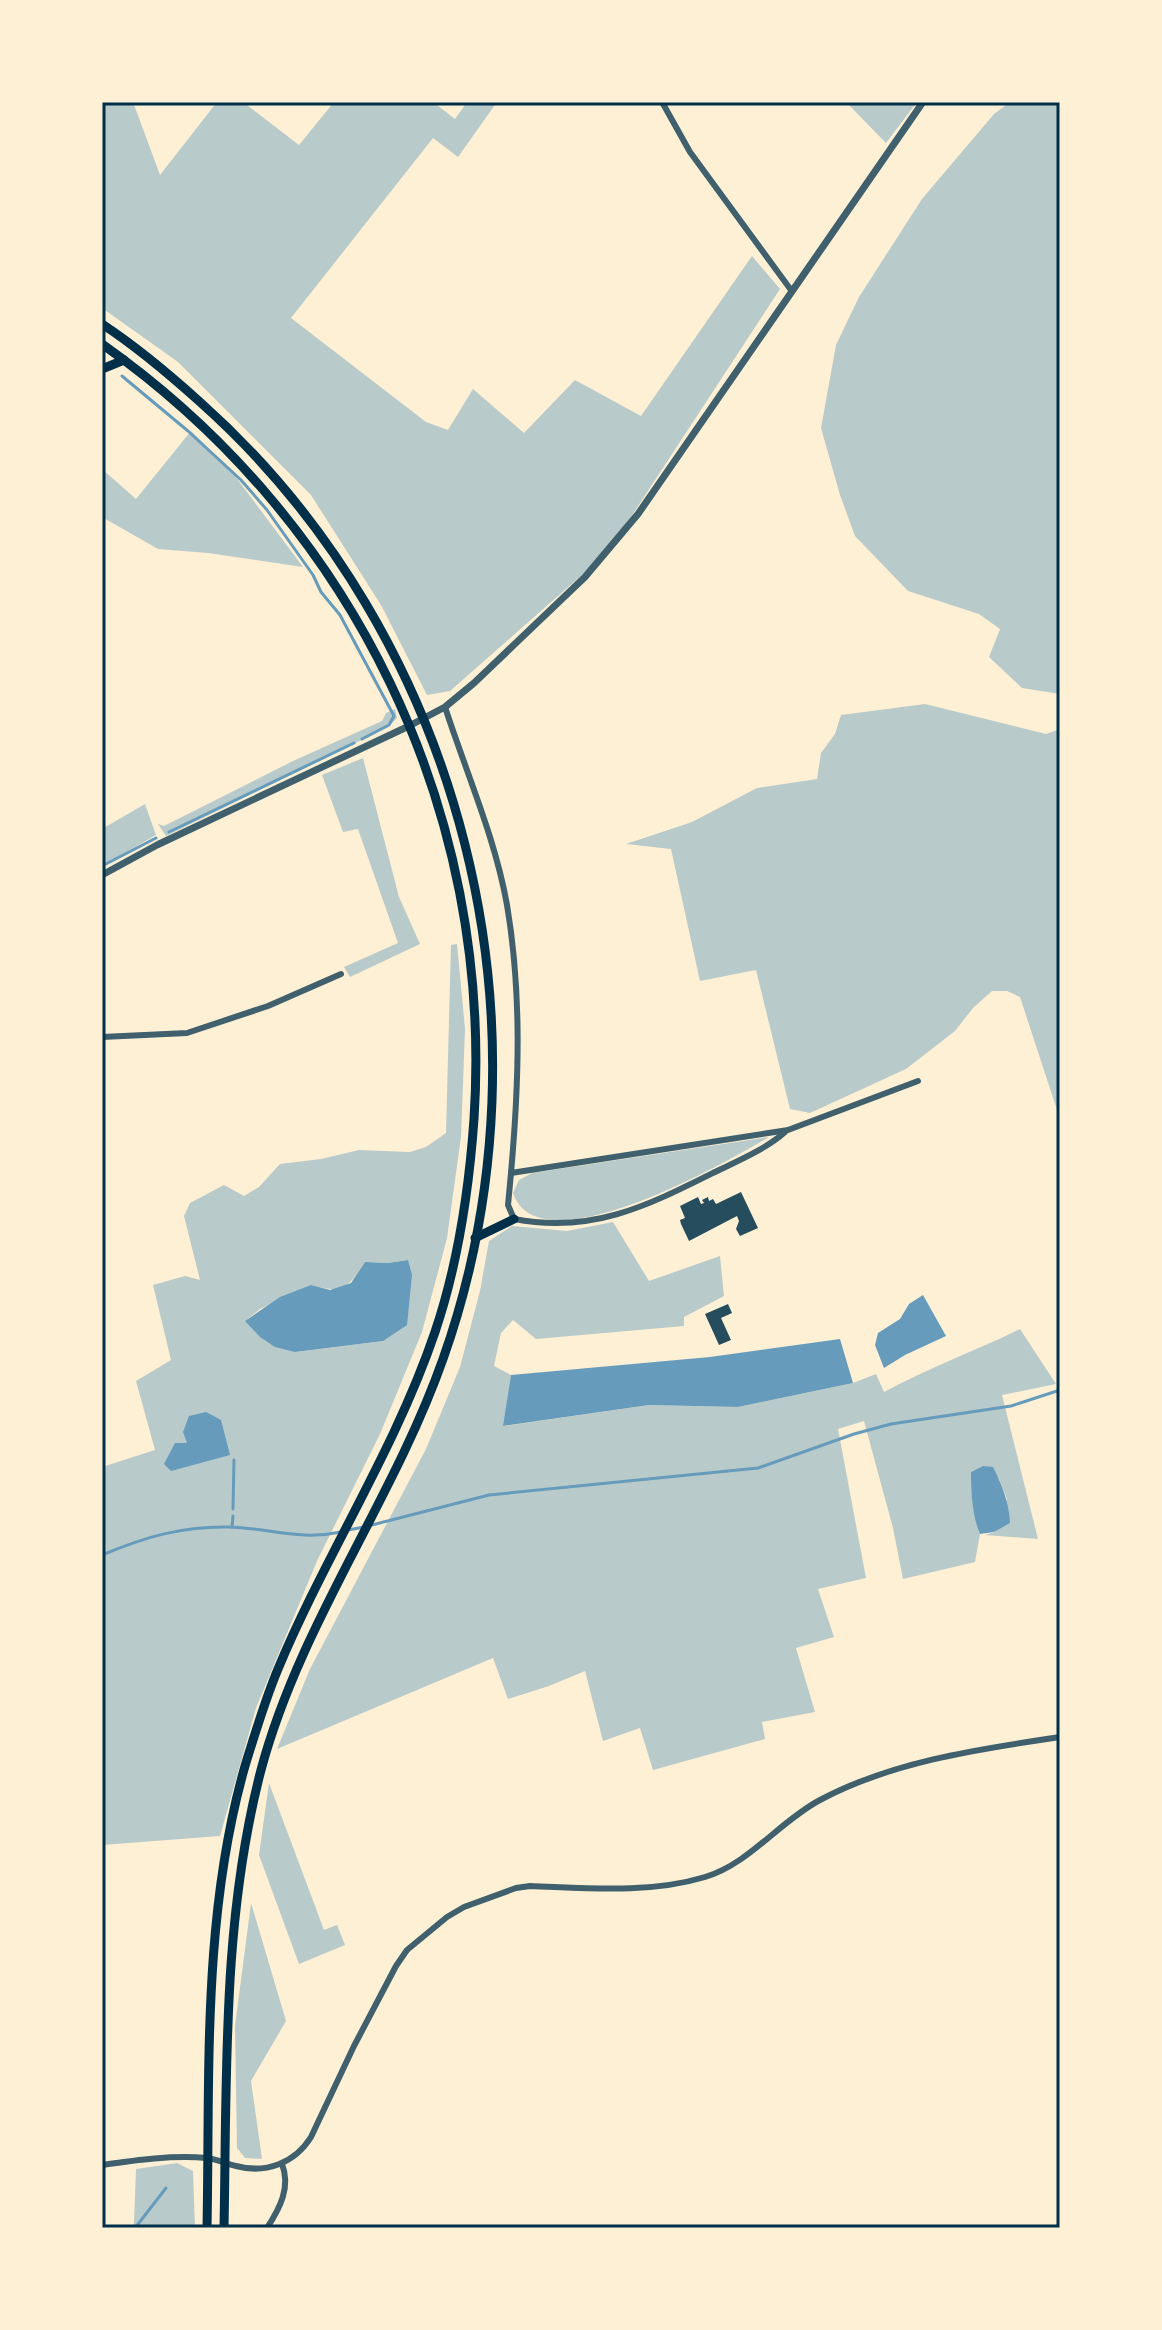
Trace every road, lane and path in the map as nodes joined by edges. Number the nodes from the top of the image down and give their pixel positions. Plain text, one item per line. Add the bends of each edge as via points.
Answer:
1 (662, 102) edge
2 (923, 102) edge
3 (791, 290) junction
4 (102, 324) edge
5 (102, 344) edge
6 (124, 360) junction
7 (102, 369) edge
8 (445, 707) junction
9 (425, 717) junction
10 (409, 726) junction
11 (102, 875) edge
12 (341, 974) dead end
13 (102, 1037) edge
14 (918, 1081) dead end
15 (788, 1130) junction
16 (511, 1173) junction
17 (514, 1219) junction
18 (475, 1238) junction
19 (1060, 1737) edge
20 (208, 2158) junction
21 (224, 2162) junction
22 (282, 2164) junction
23 (102, 2165) edge
24 (207, 2228) edge
25 (224, 2228) edge
26 (267, 2228) edge

1 - 3 street via 690,152
2 - 3 street
3 - 8 street via 608,552
4 - 9 main road via 210,411 294,499 366,602
5 - 6 main road
6 - 7 main road
6 - 10 main road via 200,424 284,513 361,626
8 - 9 street
8 - 16 street via 507,903 518,1026
9 - 10 street
9 - 18 main road via 473,874 491,994 493,1097
10 - 11 street
10 - 20 main road via 449,842 474,991 473,1134 459,1235 438,1324 408,1405 274,1680 244,1770 216,1925
12 - 13 street via 187,1033
14 - 15 street
15 - 16 street
15 - 17 street via 736,1162 613,1217 560,1225
16 - 17 street via 508,1205
17 - 18 main road
18 - 21 main road via 443,1361 413,1434 288,1689 261,1771 243,1852 229,1986
19 - 22 street via 942,1757 844,1789 796,1815 709,1876 640,1888 530,1886 464,1907 422,1936 396,1966 311,2137 299,2154
20 - 21 street
20 - 23 street
20 - 24 main road
21 - 22 street via 255,2169
21 - 25 main road
22 - 26 street via 286,2185

